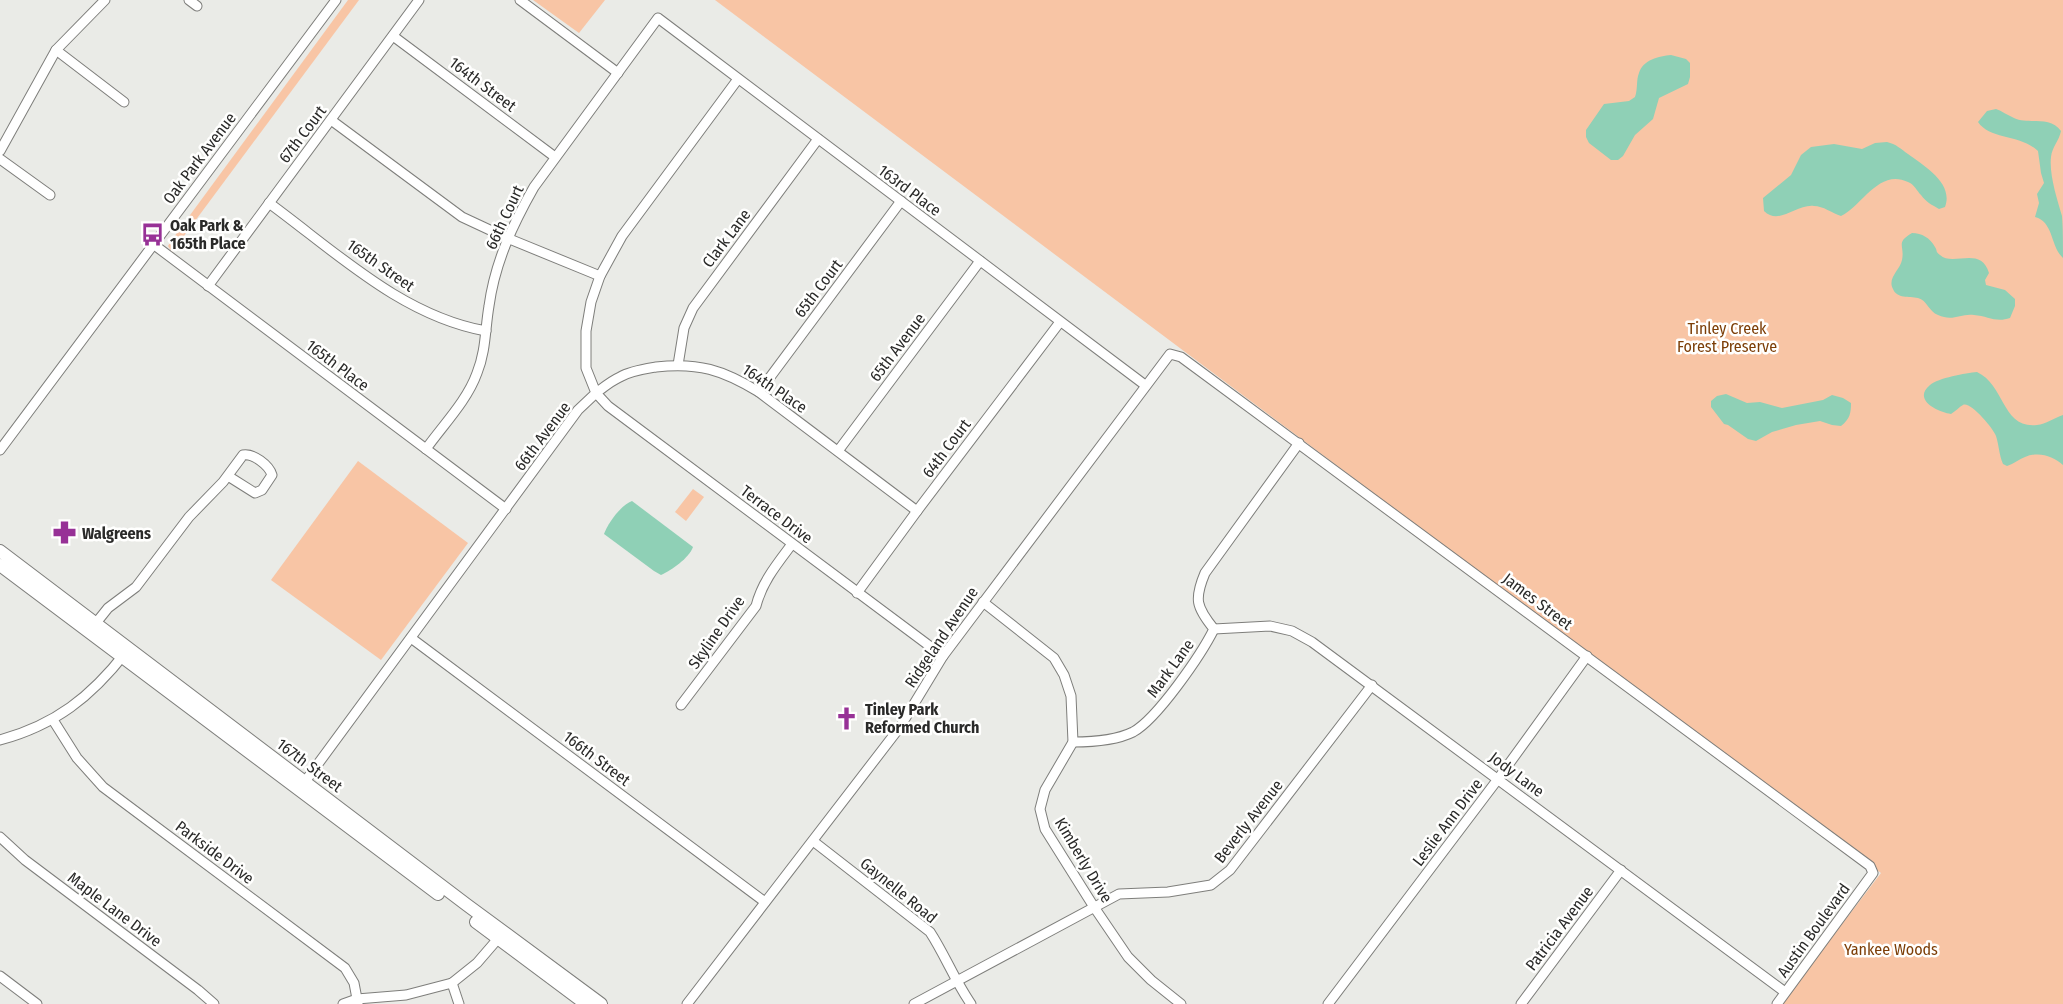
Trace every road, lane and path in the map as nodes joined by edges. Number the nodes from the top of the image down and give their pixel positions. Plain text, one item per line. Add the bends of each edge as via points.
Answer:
1 (105, 0) edge
2 (336, 0) edge
3 (419, 0) edge
4 (520, 0) edge
5 (658, 18) joint
6 (393, 36) junction
7 (56, 50) junction
8 (618, 74) junction
9 (738, 79) junction
10 (124, 102) dead end
11 (331, 120) junction
12 (818, 139) junction
13 (0, 151) edge
14 (555, 157) junction
15 (0, 159) edge
16 (50, 195) dead end
17 (901, 201) junction
18 (269, 203) junction
19 (507, 238) junction
20 (153, 244) junction
21 (980, 261) junction
22 (600, 276) junction
23 (208, 286) junction
24 (1060, 322) junction
25 (486, 331) junction
26 (1181, 357) joint
27 (678, 365) junction
28 (1145, 385) junction
29 (759, 392) junction
30 (596, 393) junction
31 (1299, 443) junction
32 (426, 449) junction
33 (0, 450) edge
34 (838, 451) junction
35 (228, 476) junction
36 (506, 509) junction
37 (916, 511) junction
38 (792, 544) junction
39 (0, 551) edge
40 (0, 565) edge
41 (857, 593) junction
42 (983, 602) junction
43 (96, 623) junction
44 (1214, 629) junction
45 (411, 638) junction
46 (129, 648) junction
47 (943, 656) junction
48 (1587, 656) junction
49 (121, 658) junction
50 (1372, 685) junction
51 (681, 705) dead end
52 (53, 720) junction
53 (0, 740) edge
54 (1073, 742) junction
55 (1498, 778) junction
56 (302, 785) junction
57 (0, 837) edge
58 (813, 841) junction
59 (1621, 870) junction
60 (1873, 873) joint
61 (765, 903) junction
62 (1094, 907) junction
63 (501, 935) junction
64 (0, 976) edge
65 (452, 983) junction
66 (957, 983) junction
67 (1785, 992) junction
68 (357, 1002) edge
69 (37, 1004) edge
70 (214, 1004) edge
71 (343, 1004) edge
72 (459, 1004) edge
73 (586, 1004) edge
74 (601, 1004) edge
75 (687, 1004) edge
76 (914, 1004) edge
77 (970, 1004) edge
78 (1181, 1004) edge
79 (1328, 1004) edge
80 (1521, 1004) edge
81 (1777, 1004) edge

1 - 7 street
2 - 20 street, Oak Park Avenue
3 - 6 street, 67th Court
4 - 8 street
5 - 8 street, 66th Court
5 - 9 street, 163rd Place
6 - 11 street, 67th Court
6 - 14 street, 164th Street
7 - 10 street
7 - 13 street
8 - 14 street, 66th Court
9 - 12 street, 163rd Place
9 - 22 street via 622,236
11 - 18 street, 67th Court
11 - 19 street via 462,217
12 - 17 street, 163rd Place
12 - 27 street, Clark Lane via 693,308 684,328
14 - 19 street, 66th Court
15 - 16 street
17 - 21 street, 163rd Place
17 - 29 street, 65th Court
18 - 23 street, 67th Court
18 - 25 street, 165th Street via 402,300 450,322
19 - 22 street
19 - 25 street, 66th Court
20 - 23 street, 165th Place
20 - 33 street, Oak Park Avenue
21 - 24 street, 163rd Place
21 - 34 street, 65th Avenue
22 - 30 street via 586,331 586,368
23 - 32 street, 165th Place
24 - 28 street, 163rd Place
24 - 37 street, 64th Court
25 - 32 street, 66th Court via 475,379
26 - 28 street, Ridgeland Avenue via 1170,354
26 - 31 street, James Street
27 - 29 street, 164th Place via 707,367 735,377
27 - 30 street, 164th Place via 621,376
28 - 42 street, Ridgeland Avenue
29 - 34 street, 164th Place
30 - 36 street, 66th Avenue via 578,410
30 - 38 street, Terrace Drive
31 - 44 street, Mark Lane via 1205,573 1198,603
31 - 48 street, James Street
32 - 36 street, 165th Place
34 - 37 street, 164th Place
35 - 35 street via 246,454 269,468 273,475 255,493
35 - 43 street via 189,517 136,587 108,608
36 - 45 street, 66th Avenue
37 - 41 street, 64th Court
38 - 41 street, Terrace Drive
38 - 51 street, Skyline Drive via 765,582 756,606
39 - 43 main road, 167th Street
40 - 49 main road, 167th Street
41 - 47 street, Terrace Drive
42 - 47 street, Ridgeland Avenue
42 - 54 street via 1054,658 1071,696
43 - 46 main road, 167th Street
44 - 50 street, Jody Lane via 1270,626 1292,631
44 - 54 street, Mark Lane via 1206,646 1153,716 1132,732 1100,741
45 - 56 street, 66th Avenue
45 - 61 street, 166th Street
46 - 49 street
46 - 56 main road, 167th Street
47 - 58 street, Ridgeland Avenue via 900,727
48 - 55 street, Leslie Ann Drive
48 - 60 street, James Street via 1870,866
49 - 52 street via 90,693
49 - 56 main road, 167th Street
50 - 55 street, Jody Lane
50 - 62 street, Beverly Avenue via 1230,870 1211,885 1119,894
52 - 53 street
52 - 68 street, Parkside Drive via 77,758 103,787 345,968 354,983
54 - 62 street, Kimberly Drive via 1045,790 1040,809 1045,829
55 - 59 street, Jody Lane
55 - 79 street, Leslie Ann Drive
56 - 63 main road, 167th Street
57 - 70 street, Maple Lane Drive via 24,860
58 - 61 street, Ridgeland Avenue
58 - 66 street, Gaynelle Road via 930,932
59 - 67 street, Jody Lane
59 - 80 street, Patricia Avenue
60 - 67 street, Austin Boulevard
61 - 75 street, Ridgeland Avenue
62 - 66 street, Beverly Avenue
62 - 78 street, Kimberly Drive via 1128,957
63 - 65 street via 477,963
63 - 73 main road, 167th Street
63 - 74 main road, 167th Street
64 - 69 street
65 - 68 street
65 - 72 street
66 - 76 street, Beverly Avenue
66 - 77 street, Gaynelle Road
67 - 81 street, Austin Boulevard
68 - 71 street

